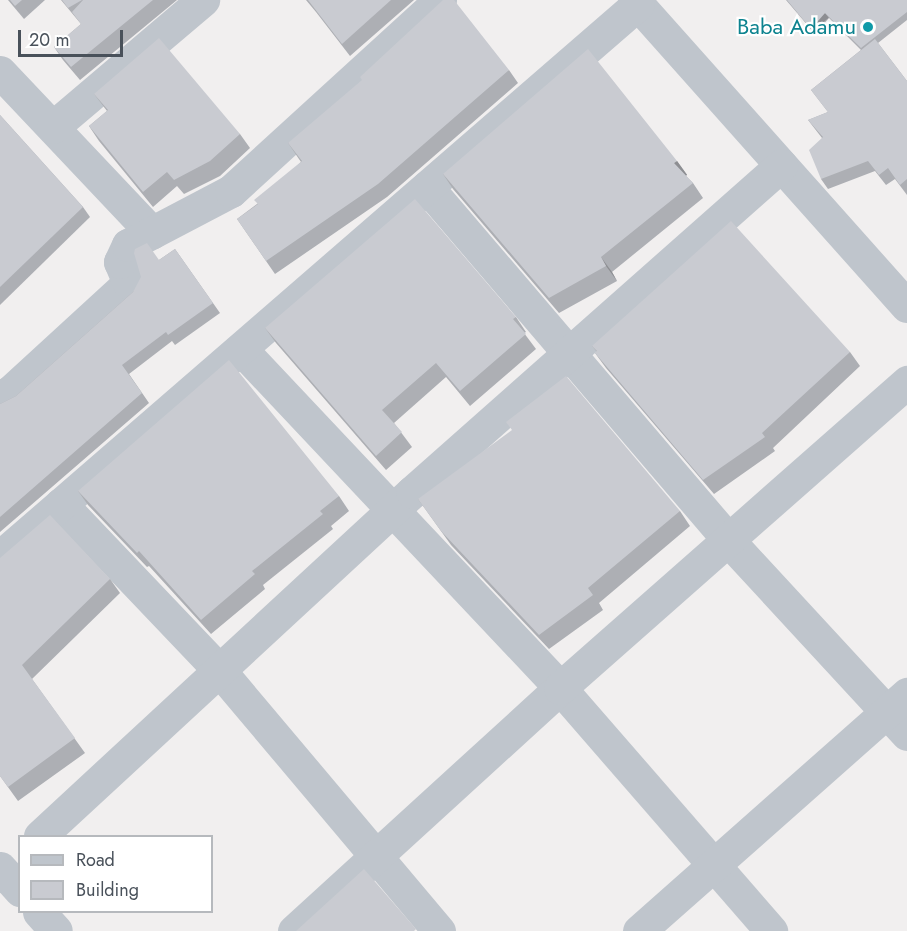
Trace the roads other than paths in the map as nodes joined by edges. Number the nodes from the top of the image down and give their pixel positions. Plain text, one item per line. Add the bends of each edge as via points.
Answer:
1 (203, 0) edge
2 (440, 0) edge
3 (636, 2) edge
4 (0, 72) edge
5 (53, 127) junction
6 (781, 165) junction
7 (427, 187) junction
8 (152, 233) junction
9 (907, 306) edge
10 (241, 349) junction
11 (568, 352) junction
12 (907, 382) edge
13 (0, 397) edge
14 (61, 504) junction
15 (392, 511) junction
16 (728, 540) junction
17 (0, 557) edge
18 (220, 671) junction
19 (560, 688) junction
20 (900, 713) edge
21 (42, 835) edge
22 (375, 857) junction
23 (714, 864) junction
24 (40, 913) edge
25 (56, 931) edge
26 (294, 931) edge
27 (439, 931) edge
28 (639, 931) edge
29 (771, 931) edge

1 - 5 street
2 - 8 street via 231,191
3 - 6 street
3 - 7 street
4 - 5 street
5 - 8 street
6 - 9 street
6 - 11 street
7 - 10 street
7 - 11 street
8 - 13 street via 128,245 120,262 129,284
10 - 14 street
10 - 15 street
11 - 15 street
11 - 16 street
12 - 16 street
14 - 17 street
14 - 18 street
15 - 18 street
15 - 19 street
16 - 19 street
16 - 20 street
18 - 21 street
18 - 22 street
19 - 22 street
19 - 23 street
20 - 23 street
22 - 26 street
22 - 27 street
23 - 28 street
23 - 29 street
24 - 25 street

